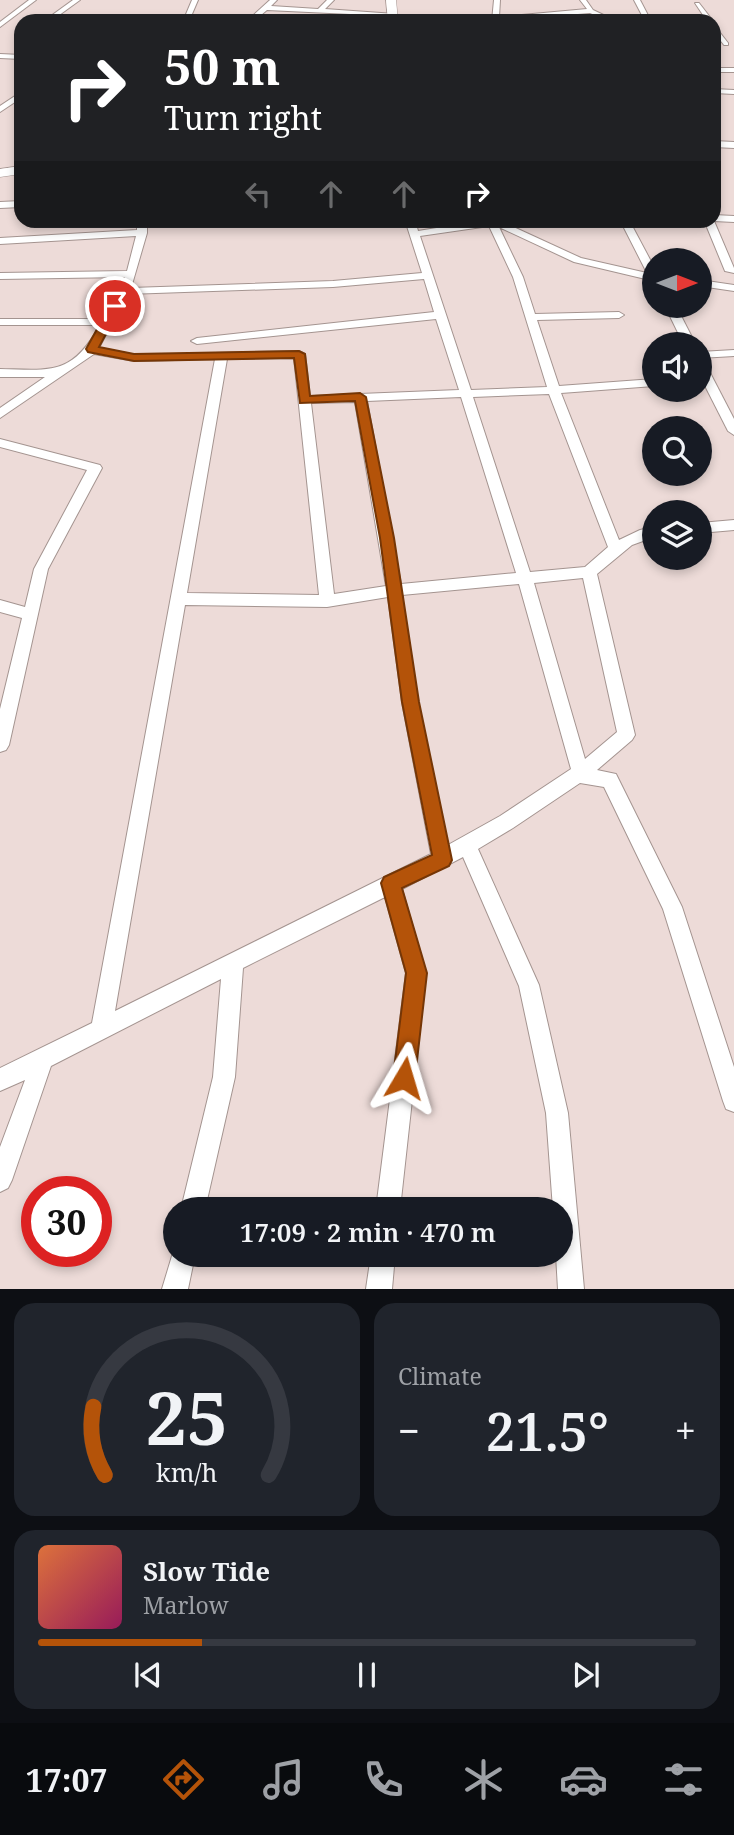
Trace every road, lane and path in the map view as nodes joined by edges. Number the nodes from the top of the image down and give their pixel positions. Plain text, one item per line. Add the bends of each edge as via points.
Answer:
1 (33, 0) edge
2 (77, 0) edge
3 (274, 0) edge
4 (331, 0) edge
5 (583, 0) edge
6 (697, 4) dead end
7 (268, 8) junction
8 (317, 11) junction
9 (591, 11) junction
10 (343, 12) joint
11 (14, 14) edge
12 (15, 14) edge
13 (57, 14) edge
14 (260, 14) edge
15 (312, 14) edge
16 (359, 14) edge
17 (559, 14) edge
18 (596, 14) edge
19 (705, 14) edge
20 (0, 25) edge
21 (14, 99) edge
22 (0, 110) edge
23 (142, 228) edge
24 (412, 228) edge
25 (495, 228) edge
26 (507, 228) edge
27 (628, 228) edge
28 (712, 228) edge
29 (142, 233) junction
30 (0, 241) edge
31 (642, 254) edge
32 (730, 271) dead end
33 (131, 274) junction
34 (642, 274) edge
35 (0, 276) edge
36 (428, 276) junction
37 (712, 285) edge
38 (734, 288) edge
39 (123, 291) junction
40 (441, 315) junction
41 (619, 315) dead end
42 (531, 317) junction
43 (107, 321) junction
44 (0, 322) edge
45 (197, 341) dead end
46 (92, 349) junction
47 (734, 353) edge
48 (222, 354) junction
49 (712, 354) edge
50 (0, 373) edge
51 (58, 374) junction
52 (642, 383) edge
53 (554, 390) junction
54 (712, 393) edge
55 (467, 394) junction
56 (360, 397) junction
57 (305, 400) junction
58 (0, 414) edge
59 (734, 431) edge
60 (0, 443) edge
61 (712, 528) edge
62 (732, 528) edge
63 (642, 534) edge
64 (615, 549) junction
65 (589, 572) junction
66 (526, 578) junction
67 (395, 590) junction
68 (178, 599) junction
69 (327, 601) junction
70 (0, 606) edge
71 (31, 614) junction
72 (0, 745) edge
73 (581, 775) junction
74 (467, 846) junction
75 (442, 860) junction
76 (391, 883) junction
77 (233, 962) junction
78 (101, 1030) junction
79 (43, 1059) junction
80 (0, 1080) edge
81 (734, 1101) edge
82 (0, 1180) edge
83 (196, 1197) edge
84 (389, 1197) edge
85 (180, 1267) edge
86 (382, 1267) edge
87 (175, 1289) edge
88 (379, 1289) edge
89 (571, 1289) edge

1 - 12 street
2 - 13 street
3 - 7 street
4 - 8 street
5 - 9 street
6 - 19 street
7 - 8 street
7 - 14 street
8 - 10 street
8 - 15 street
9 - 17 street
9 - 18 street
10 - 16 street
11 - 20 street
21 - 22 street
23 - 29 street
24 - 36 street
25 - 42 street
26 - 34 street via 578,260
27 - 31 street
28 - 32 street
29 - 30 street
29 - 33 street
33 - 35 street
33 - 39 street
36 - 39 street
36 - 40 street
37 - 38 street
39 - 43 street
40 - 45 street
40 - 55 street
41 - 42 street
42 - 53 street
43 - 44 street
43 - 46 street
46 - 48 street via 134,358
46 - 51 street
47 - 49 street
48 - 57 street via 299,354
48 - 68 street
50 - 51 street
51 - 58 street
52 - 53 street
53 - 55 street
53 - 64 street
54 - 59 street
55 - 56 street
55 - 66 street
56 - 57 street
56 - 67 street
57 - 69 street
60 - 71 street via 94,468 41,569
61 - 62 street
63 - 64 street
64 - 65 street
65 - 66 street
65 - 73 street via 626,734
66 - 67 street
66 - 73 street
67 - 69 street
67 - 75 street via 410,702
68 - 69 street
68 - 78 street
70 - 71 street
71 - 72 street
73 - 74 street
73 - 81 street via 610,780 672,907
74 - 75 street
74 - 89 street via 529,985 557,1112
75 - 76 street
76 - 77 street
76 - 84 street via 416,973
77 - 78 street
77 - 83 street via 224,1077
78 - 79 street
79 - 80 street
79 - 82 street
85 - 87 street
86 - 88 street

